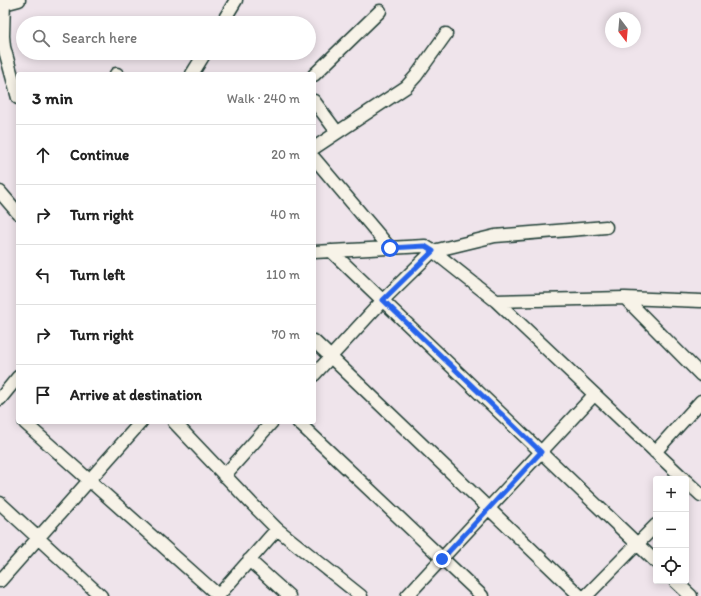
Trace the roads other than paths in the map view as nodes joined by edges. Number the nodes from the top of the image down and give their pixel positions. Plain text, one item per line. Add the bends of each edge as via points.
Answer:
1 (19, 0) edge
2 (236, 0) edge
3 (4, 2) edge
4 (380, 11) dead end
5 (226, 16) edge
6 (446, 34) dead end
7 (200, 60) edge
8 (193, 72) edge
9 (316, 73) edge
10 (16, 91) edge
11 (316, 104) edge
12 (337, 132) junction
13 (316, 147) edge
14 (316, 160) edge
15 (0, 192) edge
16 (16, 211) edge
17 (606, 227) dead end
18 (390, 248) junction
19 (331, 251) junction
20 (433, 251) junction
21 (316, 252) edge
22 (625, 298) junction
23 (383, 300) junction
24 (496, 301) junction
25 (701, 301) edge
26 (316, 343) edge
27 (331, 356) junction
28 (316, 373) edge
29 (701, 375) edge
30 (16, 379) edge
31 (594, 395) junction
32 (0, 398) edge
33 (701, 402) edge
34 (26, 424) edge
35 (139, 424) edge
36 (176, 424) edge
37 (270, 424) edge
38 (300, 424) edge
39 (541, 452) junction
40 (655, 452) junction
41 (224, 476) junction
42 (681, 476) edge
43 (90, 480) junction
44 (0, 503) edge
45 (489, 508) junction
46 (277, 528) junction
47 (653, 528) edge
48 (38, 538) junction
49 (637, 544) junction
50 (442, 559) junction
51 (653, 559) edge
52 (249, 560) junction
53 (0, 581) edge
54 (678, 584) edge
55 (101, 596) edge
56 (218, 596) edge
57 (289, 596) edge
58 (361, 596) edge
59 (407, 596) edge
60 (482, 596) edge
61 (580, 596) edge
62 (586, 596) edge
63 (691, 596) edge

1 - 3 street
2 - 5 street
3 - 10 street via 4,47
4 - 9 street
6 - 12 street via 406,87
7 - 8 street
11 - 12 street
12 - 13 street
14 - 18 street
15 - 16 street
17 - 20 street via 495,236
18 - 19 street
18 - 20 street via 425,246
19 - 21 street
19 - 23 street
20 - 23 street
20 - 24 street
22 - 24 street
22 - 25 street
22 - 29 street
23 - 27 street
23 - 39 street
24 - 31 street
26 - 27 street
27 - 28 street
27 - 45 street
30 - 32 street
31 - 39 street
31 - 40 street
33 - 40 street
34 - 43 street
35 - 43 street
36 - 41 street
37 - 41 street
38 - 50 street
39 - 45 street
39 - 49 street
40 - 42 street
41 - 46 street
43 - 48 street
43 - 56 street
44 - 48 street
45 - 50 street
45 - 61 street
46 - 52 street
46 - 58 street
47 - 49 street
48 - 53 street
48 - 55 street
49 - 51 street
49 - 62 street
50 - 59 street
50 - 60 street
52 - 56 street
52 - 57 street
54 - 63 street

